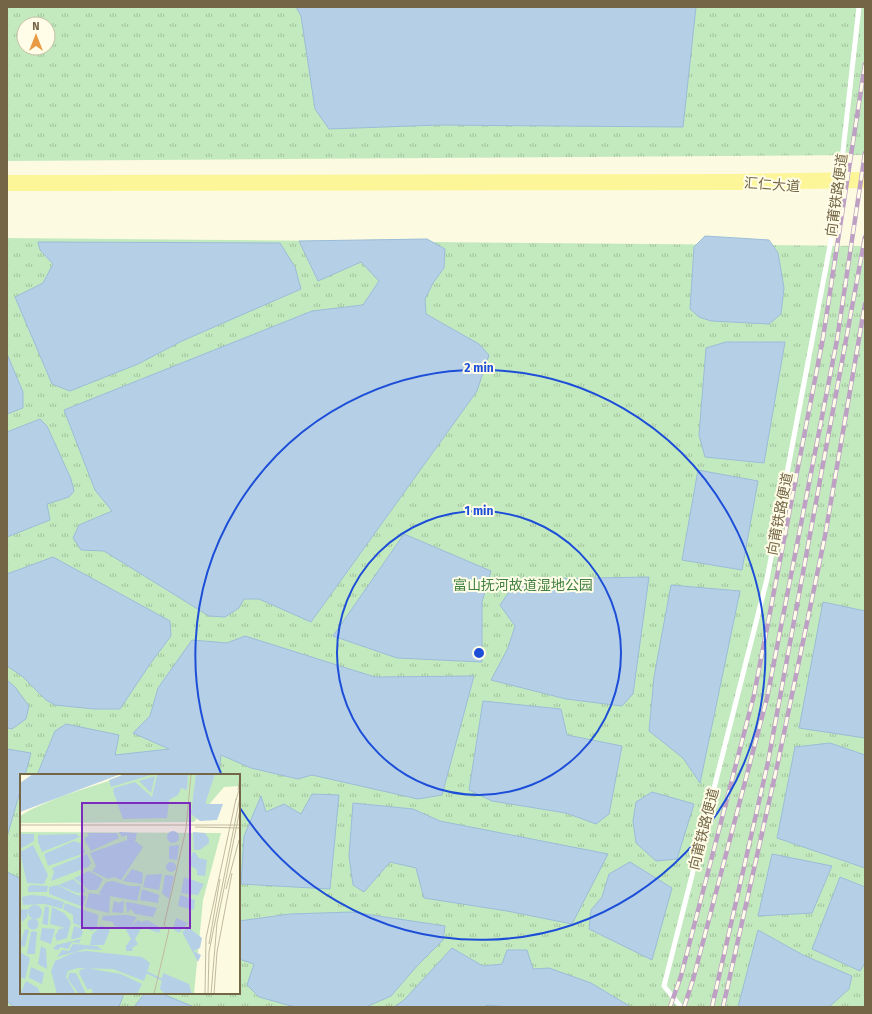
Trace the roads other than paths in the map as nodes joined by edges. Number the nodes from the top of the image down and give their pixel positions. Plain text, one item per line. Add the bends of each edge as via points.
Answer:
1 (859, 7) edge
2 (865, 180) edge
3 (7, 183) edge
4 (839, 185) junction
5 (865, 191) edge
6 (681, 1007) edge

1 - 4 lane, 向莆铁路便道
2 - 4 main road, 汇仁大道
3 - 4 main road, 汇仁大道 via 736,182
4 - 5 main road, 汇仁大道
4 - 6 lane, 向莆铁路便道 via 836,214 767,579 664,986

